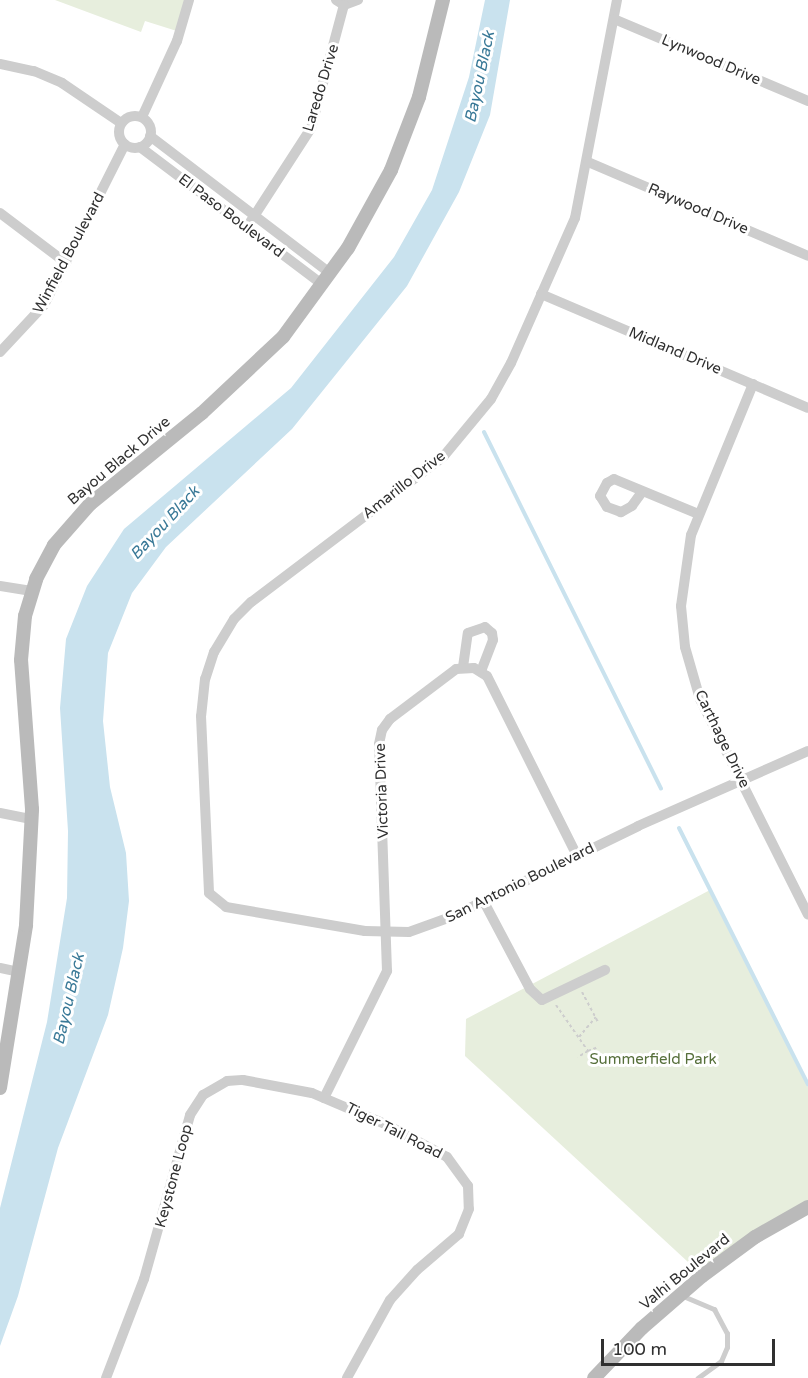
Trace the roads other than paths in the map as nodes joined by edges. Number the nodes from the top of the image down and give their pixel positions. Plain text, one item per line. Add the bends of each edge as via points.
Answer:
1 (189, 0) edge
2 (358, 0) edge
3 (443, 0) edge
4 (617, 0) edge
5 (340, 2) edge
6 (614, 19) junction
7 (0, 64) edge
8 (808, 101) edge
9 (142, 117) junction
10 (121, 123) junction
11 (150, 136) junction
12 (125, 144) junction
13 (140, 147) junction
14 (588, 162) junction
15 (225, 193) junction
16 (217, 205) junction
17 (0, 213) edge
18 (255, 216) junction
19 (247, 227) junction
20 (808, 256) edge
21 (66, 263) junction
22 (326, 279) junction
23 (541, 294) junction
24 (0, 352) edge
25 (753, 384) junction
26 (808, 408) edge
27 (642, 492) dead end
28 (699, 514) junction
29 (0, 586) edge
30 (32, 591) junction
31 (463, 667) junction
32 (481, 672) junction
33 (808, 751) edge
34 (742, 780) junction
35 (0, 813) edge
36 (32, 819) junction
37 (577, 856) junction
38 (216, 902) joint
39 (484, 902) junction
40 (808, 915) edge
41 (387, 933) junction
42 (0, 968) edge
43 (605, 970) dead end
44 (19, 972) junction
45 (0, 1088) edge
46 (324, 1098) junction
47 (808, 1207) edge
48 (680, 1295) junction
49 (596, 1377) edge
50 (106, 1378) edge
51 (347, 1378) edge
52 (699, 1378) edge

1 - 9 street via 177,41
2 - 5 street, Laredo Drive
3 - 22 main road, Bayou Black Drive via 420,98 391,170 366,220
4 - 6 street, Amarillo Drive
5 - 18 street, Laredo Drive via 311,129
6 - 8 street, Lynwood Drive
6 - 14 street, Amarillo Drive
7 - 10 street via 34,71 62,83
9 - 10 street
9 - 11 street via 148,122
10 - 12 street via 120,138
11 - 13 street
11 - 15 street, El Paso Boulevard
12 - 13 street
12 - 21 street, Winfield Boulevard
13 - 16 street, El Paso Boulevard
14 - 20 street, Raywood Drive
14 - 23 street, Amarillo Drive via 575,218
15 - 16 street
15 - 18 street, El Paso Boulevard
16 - 19 street, El Paso Boulevard
17 - 21 street
18 - 19 street, Laredo Drive
18 - 22 street, El Paso Boulevard
19 - 22 street, El Paso Boulevard
21 - 24 street, Winfield Boulevard via 44,305
22 - 30 main road, Bayou Black Drive via 283,337 253,368 68,526 47,556
23 - 25 street, Midland Drive
23 - 38 street, Amarillo Drive via 491,399 443,457 251,603 222,636 205,679 201,716 208,886
25 - 26 street, Midland Drive
25 - 28 street, Carthage Drive
27 - 28 street
28 - 34 street, Carthage Drive via 685,562 681,606 685,647 700,699
29 - 30 street
30 - 36 main road, Bayou Black Drive via 21,660
31 - 32 street
31 - 32 street via 468,633 484,627 494,640
31 - 41 street, Victoria Drive via 409,705 382,730
32 - 37 street via 487,676
33 - 34 street, San Antonio Boulevard
34 - 37 street, San Antonio Boulevard
34 - 40 street, Carthage Drive
35 - 36 street
36 - 44 main road, Bayou Black Drive
37 - 39 street, San Antonio Boulevard
38 - 41 street, San Antonio Boulevard via 226,907
39 - 41 street, San Antonio Boulevard via 430,926
39 - 43 street via 530,989 542,1000
41 - 46 street, Victoria Drive via 387,971
42 - 44 street
44 - 45 main road, Bayou Black Drive
46 - 50 street, Keystone Loop via 243,1080 227,1081 199,1100 190,1115 144,1279
46 - 51 street, Tiger Tail Road via 385,1124 447,1158 464,1175 470,1196 467,1218 459,1234 417,1270 390,1300
47 - 48 main road, Valhi Boulevard via 755,1237
48 - 49 main road, Valhi Boulevard
48 - 52 lane via 714,1310 727,1333 721,1361

